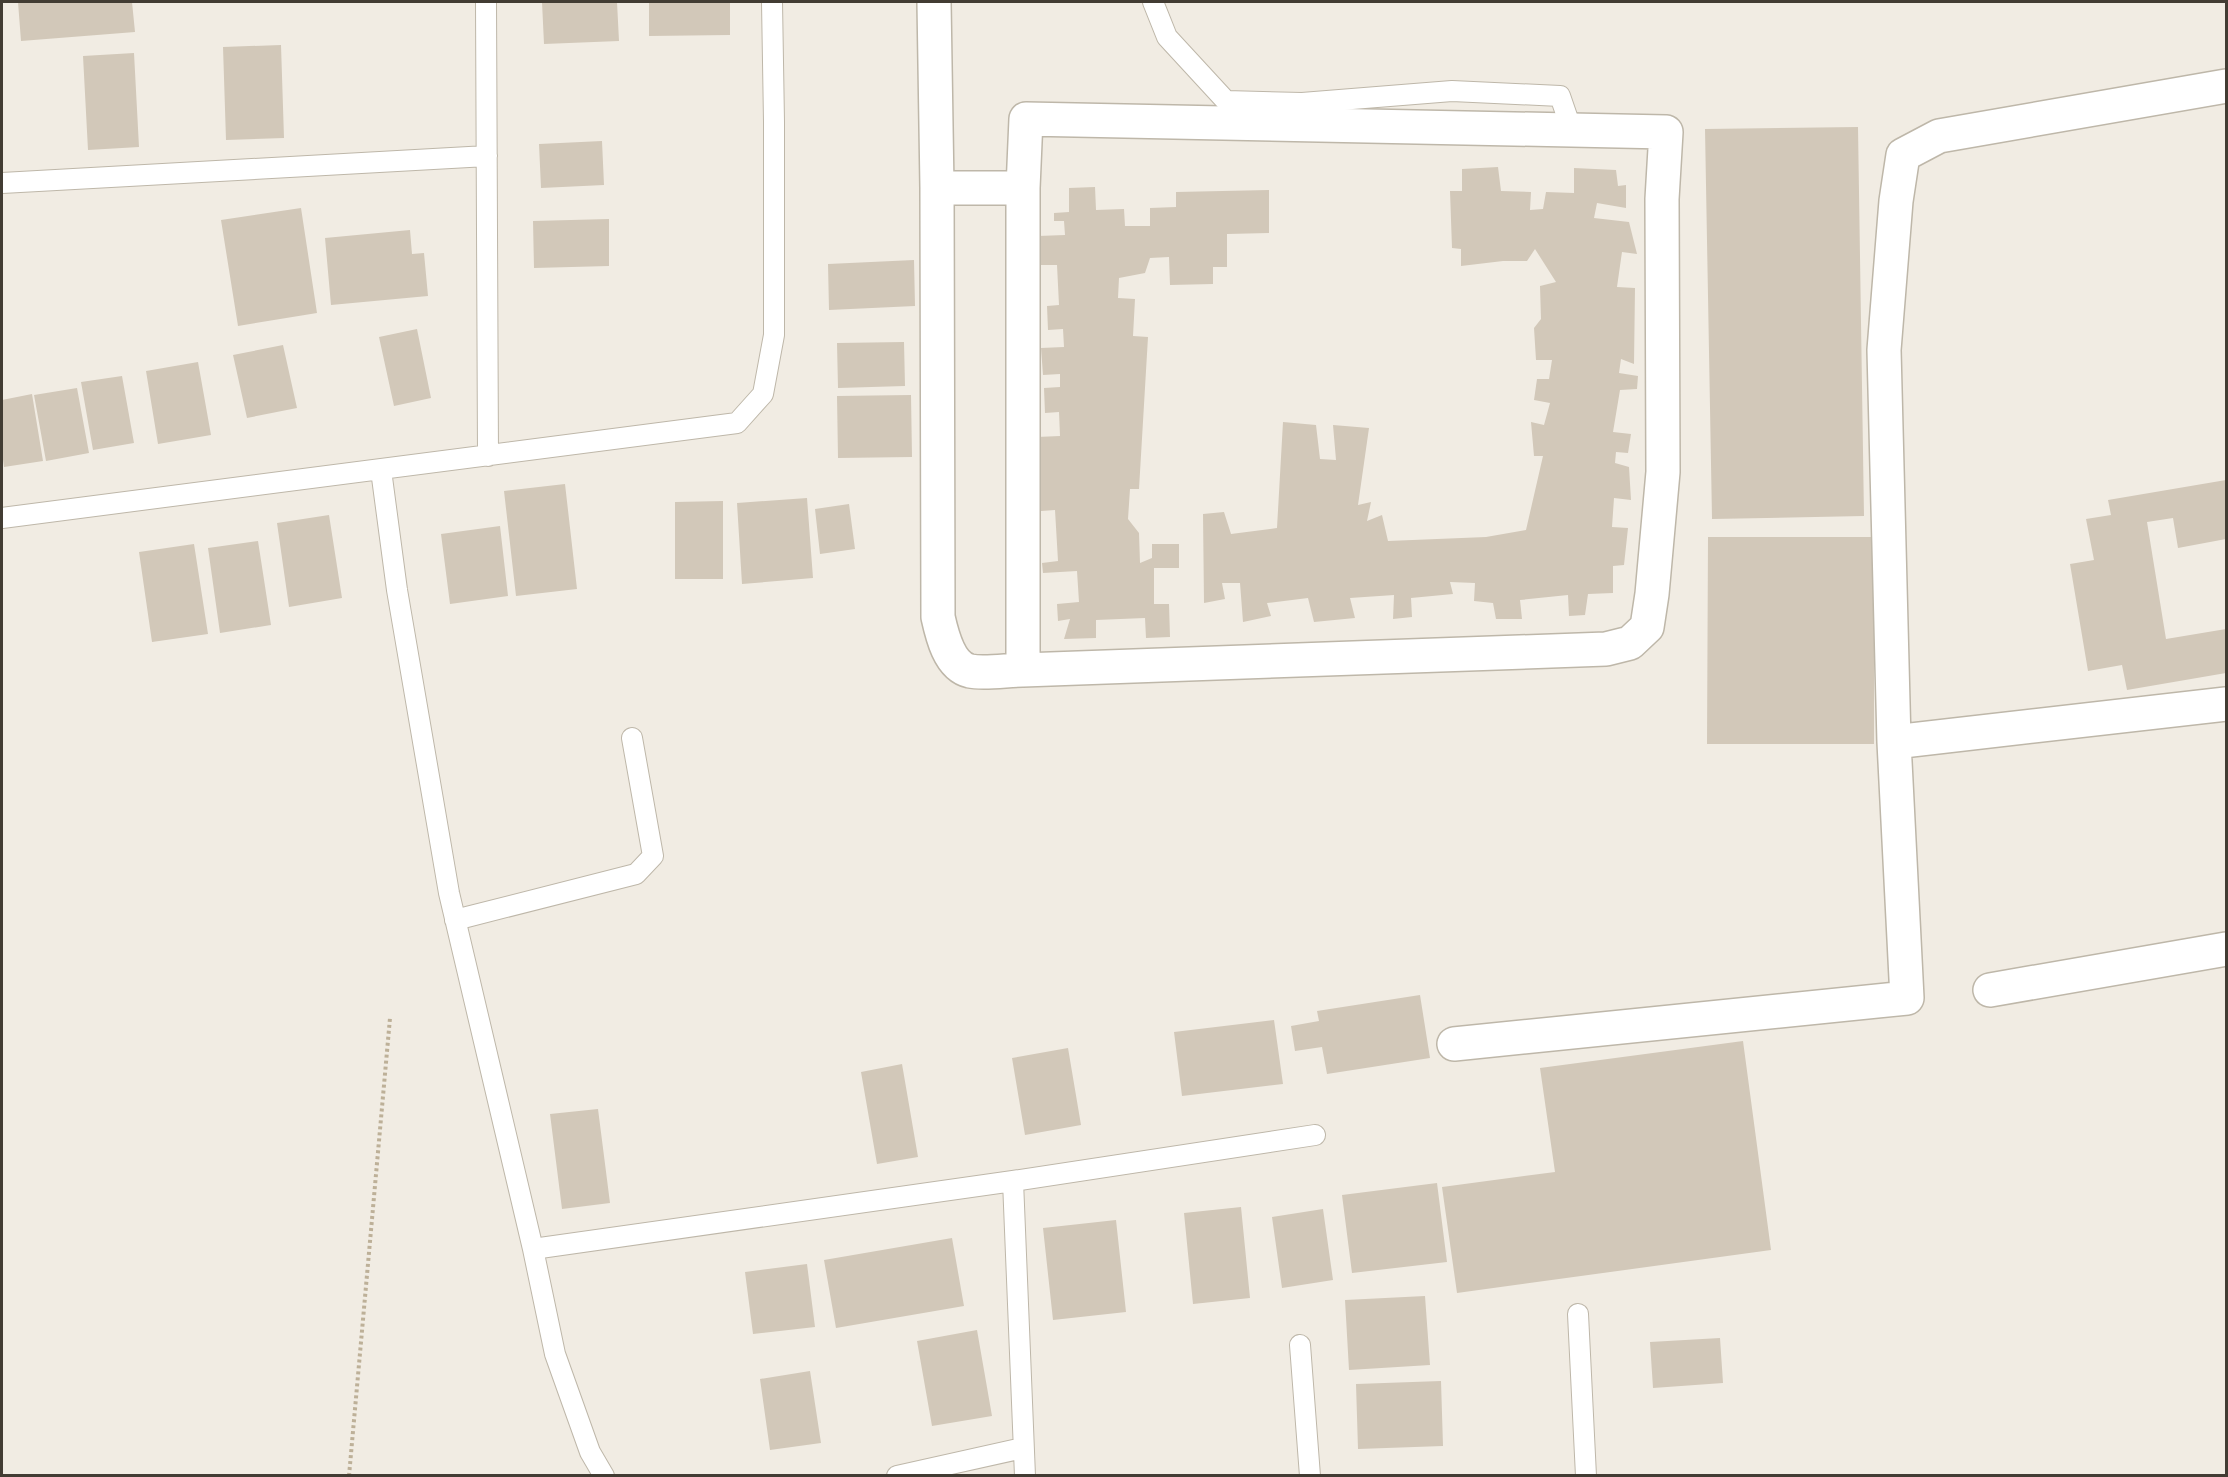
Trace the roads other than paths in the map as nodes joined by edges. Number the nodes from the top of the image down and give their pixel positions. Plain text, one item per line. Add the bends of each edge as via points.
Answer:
1 (486, 2) edge
2 (772, 2) edge
3 (934, 2) edge
4 (1154, 2) edge
5 (2226, 87) edge
6 (1571, 128) junction
7 (487, 156) junction
8 (2, 183) edge
9 (937, 188) junction
10 (1023, 188) junction
11 (488, 456) junction
12 (381, 470) junction
13 (2, 518) edge
14 (1023, 670) junction
15 (2226, 704) edge
16 (632, 738) dead end
17 (1894, 742) junction
18 (455, 920) junction
19 (2226, 949) edge
20 (1990, 990) dead end
21 (1454, 1044) dead end
22 (1315, 1135) dead end
23 (1013, 1181) junction
24 (533, 1249) junction
25 (1578, 1314) dead end
26 (1300, 1345) dead end
27 (1023, 1448) junction
28 (604, 1476) edge
29 (897, 1476) edge
30 (1025, 1476) edge
31 (1310, 1476) edge
32 (1586, 1476) edge

1 - 7 lane
2 - 11 lane via 774,335 763,394 737,423
3 - 9 street
4 - 6 lane via 1167,37 1226,102 1302,103 1452,91 1560,96
5 - 17 street via 1939,136 1904,156 1896,201 1884,350
6 - 10 street via 1026,119
6 - 14 street via 1666,132 1662,199 1663,472 1647,627 1630,643 1606,649
7 - 8 lane
7 - 11 lane
9 - 10 street
9 - 14 street via 938,617 945,643 959,665 970,671
10 - 14 street
11 - 12 lane
12 - 13 lane
12 - 18 lane via 397,590
15 - 17 street
16 - 18 lane via 652,856 636,874
17 - 21 street via 1907,998
18 - 24 lane
19 - 20 street
22 - 23 lane
23 - 24 lane
23 - 27 lane
24 - 28 lane via 555,1354 590,1452
25 - 32 lane
26 - 31 lane
27 - 29 lane
27 - 30 lane

